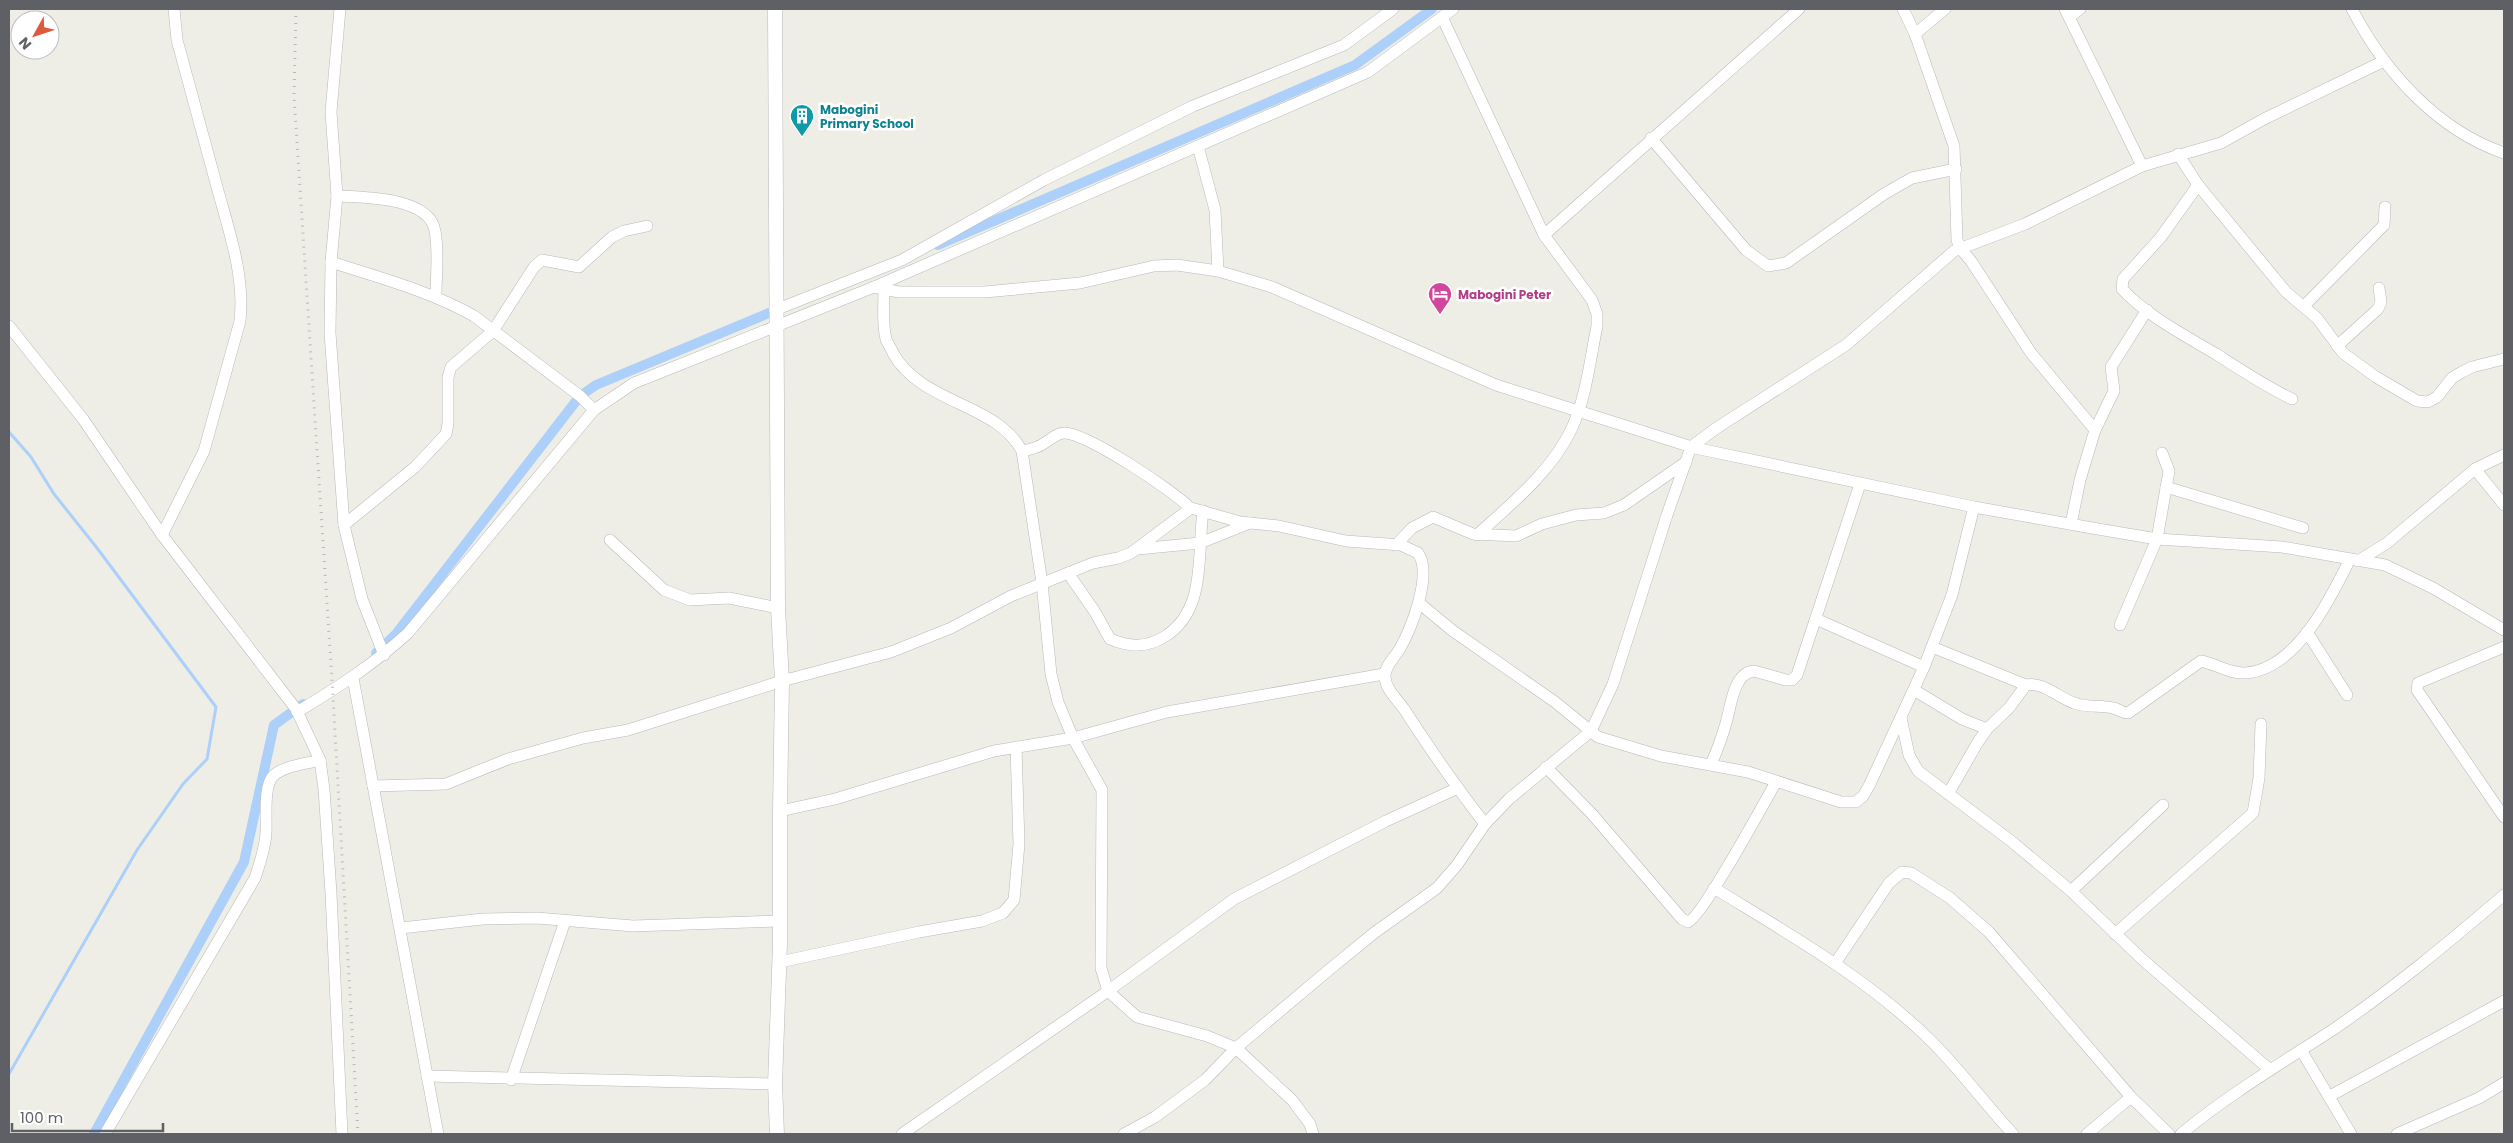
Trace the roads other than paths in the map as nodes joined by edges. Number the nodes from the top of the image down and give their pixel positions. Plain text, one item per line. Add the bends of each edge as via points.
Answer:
1 (174, 9) edge
2 (340, 9) edge
3 (775, 9) edge
4 (1393, 9) edge
5 (1453, 9) edge
6 (1799, 9) edge
7 (1903, 9) edge
8 (1945, 9) edge
9 (2080, 9) edge
10 (2352, 9) edge
11 (2067, 13) edge
12 (1442, 17) junction
13 (1915, 34) junction
14 (2384, 61) junction
15 (1651, 138) junction
16 (1198, 146) junction
17 (2504, 153) edge
18 (2178, 154) junction
19 (2142, 166) junction
20 (1956, 169) junction
21 (2198, 185) junction
22 (337, 196) junction
23 (2385, 207) dead end
24 (647, 226) dead end
25 (1544, 235) junction
26 (1960, 248) junction
27 (331, 262) junction
28 (1218, 271) junction
29 (879, 288) junction
30 (2379, 288) dead end
31 (436, 296) junction
32 (2304, 306) junction
33 (775, 310) junction
34 (2147, 310) junction
35 (9, 326) edge
36 (776, 328) junction
37 (493, 331) junction
38 (2337, 346) junction
39 (2504, 359) edge
40 (2292, 399) dead end
41 (594, 410) junction
42 (1578, 412) junction
43 (2095, 430) junction
44 (1691, 447) junction
45 (1022, 451) junction
46 (2162, 453) dead end
47 (2504, 455) edge
48 (1686, 462) junction
49 (2475, 469) junction
50 (1860, 484) junction
51 (2166, 486) junction
52 (2504, 505) edge
53 (1974, 507) junction
54 (1190, 508) junction
55 (1203, 511) junction
56 (1250, 523) junction
57 (2071, 524) junction
58 (344, 525) junction
59 (2303, 528) dead end
60 (162, 535) junction
61 (1477, 535) junction
62 (2157, 539) junction
63 (610, 540) dead end
64 (1200, 543) junction
65 (1396, 544) junction
66 (1137, 549) junction
67 (2354, 560) junction
68 (1068, 573) junction
69 (1042, 583) junction
70 (1419, 603) junction
71 (778, 608) junction
72 (1816, 619) junction
73 (2120, 625) dead end
74 (2504, 630) edge
75 (2307, 632) junction
76 (1932, 647) junction
77 (2504, 647) edge
78 (382, 650) junction
79 (1924, 667) junction
80 (1384, 674) junction
81 (353, 678) junction
82 (782, 680) junction
83 (2026, 685) junction
84 (1914, 690) junction
85 (2347, 695) dead end
86 (297, 712) junction
87 (1901, 718) junction
88 (2261, 724) dead end
89 (1988, 728) junction
90 (1591, 731) junction
91 (1074, 738) junction
92 (1016, 747) junction
93 (320, 760) junction
94 (1711, 764) junction
95 (1546, 767) junction
96 (1776, 782) junction
97 (373, 786) junction
98 (1458, 788) junction
99 (1948, 794) junction
100 (2163, 804) dead end
101 (780, 812) junction
102 (2504, 817) edge
103 (1485, 824) junction
104 (1714, 888) junction
105 (2071, 891) junction
106 (2504, 895) edge
107 (565, 921) junction
108 (780, 921) junction
109 (400, 928) junction
110 (2116, 934) junction
111 (780, 962) junction
112 (1836, 962) junction
113 (1108, 991) junction
114 (2504, 1001) edge
115 (1236, 1048) junction
116 (2301, 1050) junction
117 (2269, 1069) junction
118 (427, 1076) junction
119 (511, 1080) junction
120 (2504, 1083) edge
121 (775, 1084) junction
122 (2330, 1096) junction
123 (2132, 1097) junction
124 (105, 1134) edge
125 (342, 1134) edge
126 (438, 1134) edge
127 (777, 1134) edge
128 (902, 1134) edge
129 (1124, 1134) edge
130 (1313, 1134) edge
131 (2013, 1134) edge
132 (2087, 1134) edge
133 (2169, 1134) edge
134 (2181, 1134) edge
135 (2351, 1134) edge
136 (2397, 1134) edge

1 - 60 street via 177,40 240,275 242,301 240,321 204,451
2 - 22 street via 331,112
3 - 33 street
4 - 33 street via 1344,45 1193,106 1044,180 902,260
5 - 12 street
6 - 15 street
7 - 13 street
8 - 13 street
9 - 11 street
10 - 14 street
11 - 19 street
12 - 16 street via 1368,72
12 - 25 street
13 - 20 street via 1954,146
14 - 17 street via 2430,109 2473,139
14 - 18 street via 2221,143
15 - 20 street via 1746,250 1768,266 1786,264 1884,194 1912,178
15 - 25 street
16 - 28 street via 1215,210
16 - 29 street
18 - 19 street
18 - 21 street
19 - 26 street via 2026,224
20 - 26 street via 1957,240
21 - 32 street via 2286,292
21 - 34 street via 2161,237 2123,279 2122,289
22 - 27 street
22 - 31 street via 375,197 422,211 435,230
23 - 32 street via 2384,225
24 - 37 street via 612,237 579,267 551,260 538,263
25 - 42 street via 1592,300 1597,314
26 - 43 street via 2031,353
26 - 44 street via 1846,345
27 - 31 street
27 - 58 street via 330,333
28 - 29 street via 1177,264 1154,266 1080,283 985,292 899,292
28 - 42 street via 1272,287 1496,385
29 - 36 street
29 - 45 street via 886,339 900,365 915,381 993,422 1014,439
30 - 38 street via 2381,302 2378,309
31 - 37 street via 474,316
32 - 38 street
33 - 36 street
34 - 40 street via 2255,380
34 - 43 street via 2111,367 2114,390
35 - 60 street via 83,419
36 - 41 street via 634,383
36 - 71 street
37 - 41 street
37 - 58 street via 451,367 446,434 415,467
38 - 39 street via 2359,366 2424,402 2432,400 2452,378 2472,366
41 - 78 street via 408,633
42 - 44 street
42 - 61 street via 1571,431 1528,488
43 - 57 street
44 - 48 street
44 - 50 street
45 - 54 street via 1037,447 1062,433 1071,433 1104,449
45 - 69 street
46 - 51 street via 2170,469
47 - 49 street
48 - 61 street via 1624,505 1604,513 1576,515 1542,524 1516,536
48 - 90 street via 1613,684
49 - 52 street
49 - 67 street via 2387,543
50 - 53 street
50 - 72 street
51 - 59 street
51 - 62 street
53 - 57 street
53 - 76 street via 1952,595
54 - 55 street
54 - 66 street
55 - 56 street
55 - 64 street
56 - 64 street
56 - 65 street via 1346,541
57 - 62 street
58 - 78 street via 362,599
60 - 86 street
61 - 65 street via 1433,517 1412,528
62 - 67 street via 2282,547
62 - 73 street
63 - 71 street via 664,590 690,600 729,598
64 - 66 street
64 - 68 street via 1196,592 1191,609 1185,620 1155,643 1129,646 1110,639
65 - 70 street via 1407,546 1420,555
66 - 68 street
67 - 74 street via 2385,566 2425,584
67 - 75 street
68 - 69 street
69 - 82 street via 951,628 891,652
69 - 91 street via 1051,674 1058,702
70 - 80 street via 1403,643
70 - 90 street
71 - 82 street
72 - 79 street
72 - 94 street via 1795,677 1786,680 1749,671 1742,678 1736,687 1727,723
75 - 83 street via 2283,656 2251,672 2238,673 2197,662 2128,713 2116,708 2073,703 2033,684
75 - 85 street
76 - 79 street
76 - 83 street
77 - 102 street via 2426,679 2418,683 2417,690
78 - 81 street
79 - 84 street
80 - 91 street via 1167,712
80 - 98 street via 1390,691
81 - 86 street
81 - 97 street
82 - 97 street via 628,730 583,738 508,759 446,784
82 - 101 street
83 - 89 street
84 - 87 street
84 - 89 street via 1962,719
86 - 93 street
87 - 96 street via 1864,796 1856,802 1841,802
87 - 99 street via 1912,764
88 - 110 street via 2259,778 2252,813
89 - 99 street
90 - 94 street via 1606,740 1661,756
90 - 95 street
91 - 92 street
91 - 113 street via 1102,790 1101,968
92 - 101 street
92 - 111 street via 1019,844 1014,900 1009,908 995,918 968,925 919,932
93 - 124 street via 283,770 270,780 265,840 255,878
93 - 125 street via 330,874
94 - 96 street
95 - 103 street
95 - 104 street via 1592,814 1682,919 1691,921
96 - 104 street
97 - 109 street
98 - 103 street
98 - 113 street via 1234,899
99 - 105 street
100 - 105 street
101 - 108 street
103 - 115 street via 1458,865 1437,888 1374,933
104 - 112 street
105 - 110 street
106 - 116 street via 2412,972
107 - 108 street via 633,926
107 - 109 street via 483,919
107 - 119 street
108 - 111 street
109 - 118 street
110 - 117 street
111 - 121 street
112 - 123 street via 1889,883 1902,872 1911,872 1950,898 1989,932
112 - 131 street via 1926,1035
113 - 115 street via 1137,1017 1207,1036
113 - 128 street
114 - 122 street
115 - 129 street via 1205,1080 1160,1114
115 - 130 street via 1292,1100 1310,1124
116 - 117 street
116 - 122 street
117 - 134 street
118 - 119 street
118 - 126 street
119 - 121 street
120 - 136 street via 2479,1098
121 - 127 street
122 - 135 street
123 - 132 street
123 - 133 street

